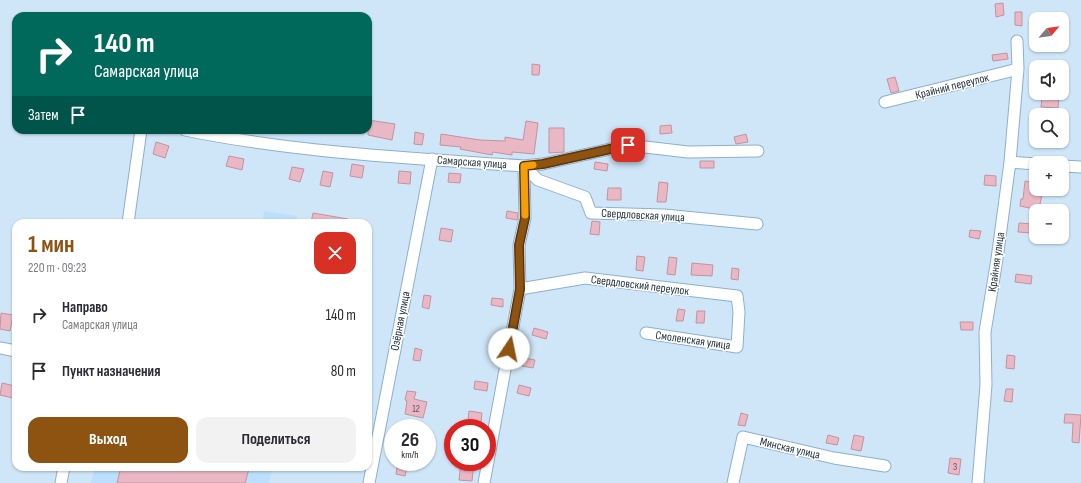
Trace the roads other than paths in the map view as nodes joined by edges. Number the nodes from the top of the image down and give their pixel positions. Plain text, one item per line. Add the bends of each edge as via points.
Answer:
1 (1017, 41) dead end
2 (1018, 69) junction
3 (885, 102) dead end
4 (140, 134) edge
5 (205, 134) edge
6 (758, 151) dead end
7 (432, 159) junction
8 (1010, 162) junction
9 (1029, 163) edge
10 (524, 166) junction
11 (1069, 166) edge
12 (1081, 167) edge
13 (129, 219) edge
14 (757, 224) dead end
15 (520, 289) junction
16 (737, 296) joint
17 (646, 333) dead end
18 (0, 348) edge
19 (12, 350) edge
20 (885, 466) dead end
21 (372, 468) edge
22 (63, 471) edge
23 (371, 471) edge
24 (61, 483) edge
25 (369, 483) edge
26 (484, 483) edge
27 (733, 483) edge
28 (978, 483) edge

1 - 2 street, Крайняя улица
2 - 3 street, Крайний переулок
2 - 8 street, Крайняя улица
4 - 13 street
5 - 7 street, Самарская улица via 321,151
6 - 10 street, Самарская улица via 688,152 628,145
7 - 10 street, Самарская улица
7 - 21 street, Озёрная улица
8 - 9 street
8 - 28 street, Крайняя улица via 985,332 986,385
10 - 14 street, Свердловская улица via 538,180 585,197 591,213 664,215
10 - 15 street via 525,218 519,245
11 - 12 street
15 - 16 street, Свердловский переулок via 585,278
15 - 26 street
16 - 17 street, Смоленская улица via 737,347
18 - 19 street
20 - 27 street, Минская улица via 834,458 742,437
22 - 24 street
23 - 25 street, Озёрная улица

